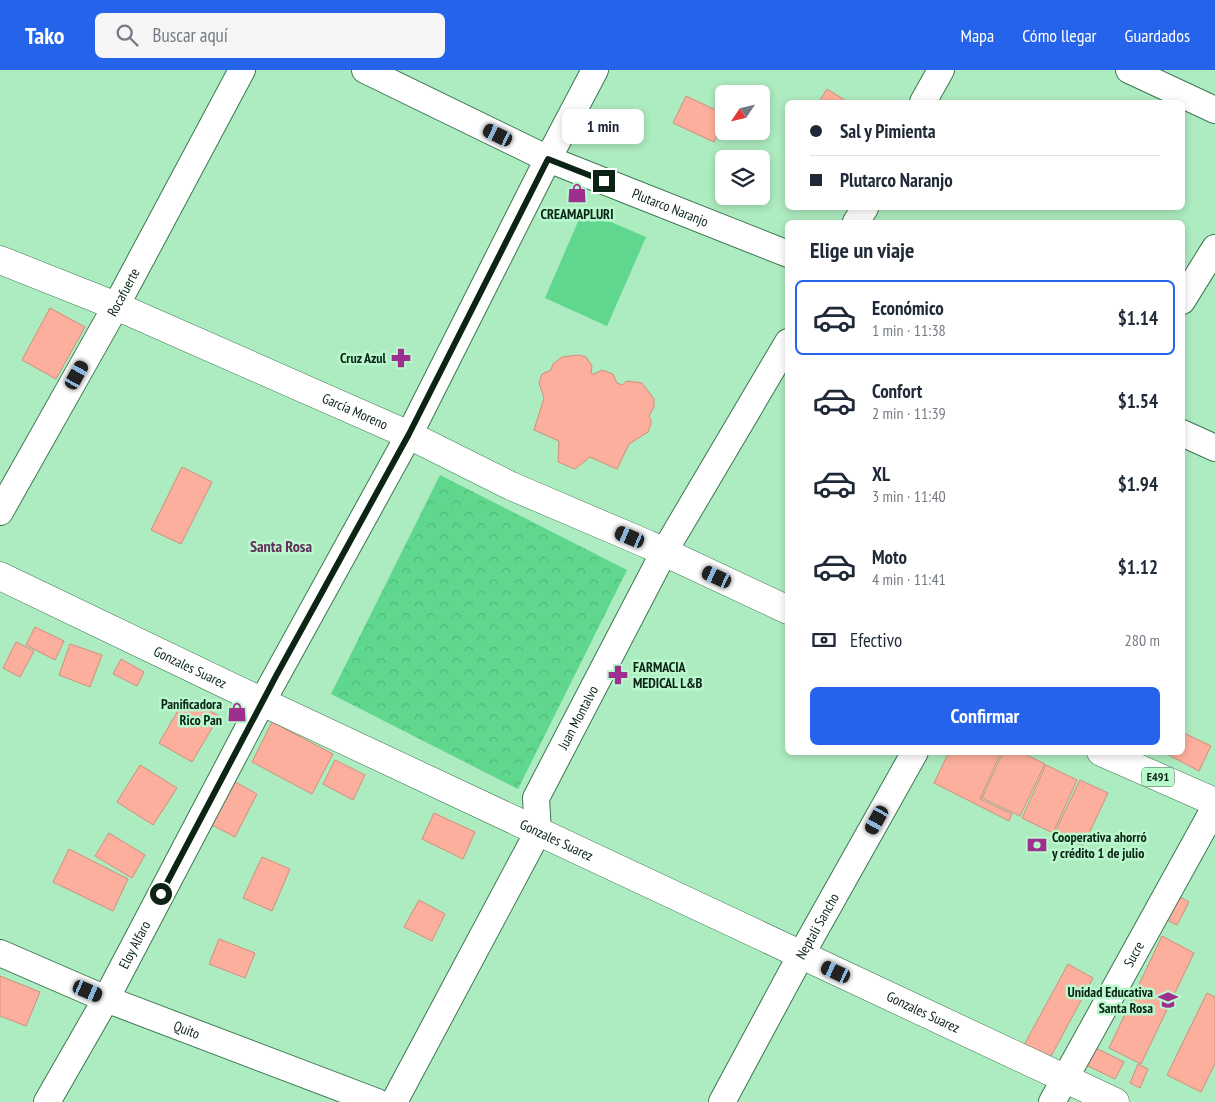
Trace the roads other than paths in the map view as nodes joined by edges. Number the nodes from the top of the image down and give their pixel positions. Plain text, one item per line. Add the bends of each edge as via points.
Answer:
1 (242, 70) edge
2 (365, 70) edge
3 (595, 70) edge
4 (941, 70) edge
5 (1129, 70) edge
6 (924, 100) edge
7 (1215, 110) edge
8 (548, 159) junction
9 (1215, 248) edge
10 (785, 253) edge
11 (0, 260) edge
12 (1185, 296) edge
13 (116, 306) junction
14 (785, 347) edge
15 (409, 434) junction
16 (1185, 434) edge
17 (1215, 448) edge
18 (0, 512) edge
19 (664, 552) junction
20 (0, 576) edge
21 (785, 609) edge
22 (262, 702) junction
23 (913, 755) edge
24 (1107, 755) edge
25 (1215, 802) edge
26 (1215, 807) edge
27 (538, 832) junction
28 (0, 953) edge
29 (800, 955) junction
30 (106, 999) junction
31 (1065, 1078) junction
32 (47, 1102) edge
33 (377, 1102) edge
34 (394, 1102) edge
35 (722, 1102) edge
36 (1052, 1102) edge
37 (1114, 1102) edge

1 - 13 street, Rocafuerte
2 - 8 street, Plutarco Naranjo
3 - 8 street, Eloy Alfaro
4 - 6 street
5 - 7 street
8 - 10 street, Plutarco Naranjo
8 - 15 street, Eloy Alfaro
9 - 12 street
11 - 13 main road, García Moreno
13 - 15 main road, García Moreno
13 - 18 street, Rocafuerte
14 - 19 street, Juan Montalvo
15 - 19 main road, García Moreno via 511,486
15 - 22 street, Eloy Alfaro
16 - 17 street
19 - 21 main road, García Moreno
19 - 27 street, Juan Montalvo via 536,798
20 - 22 main road, Gonzales Suarez
22 - 27 main road, Gonzales Suarez
22 - 30 street, Eloy Alfaro
23 - 29 street, Neptali Sancho
24 - 25 main road, E491
26 - 31 street, Sucre
27 - 29 main road, Gonzales Suarez
27 - 34 street
28 - 30 street, Quito
29 - 31 main road, Gonzales Suarez
29 - 35 street, Neptali Sancho
30 - 32 street, Eloy Alfaro
30 - 33 street, Quito
31 - 36 street, Sucre
31 - 37 main road, Gonzales Suarez

